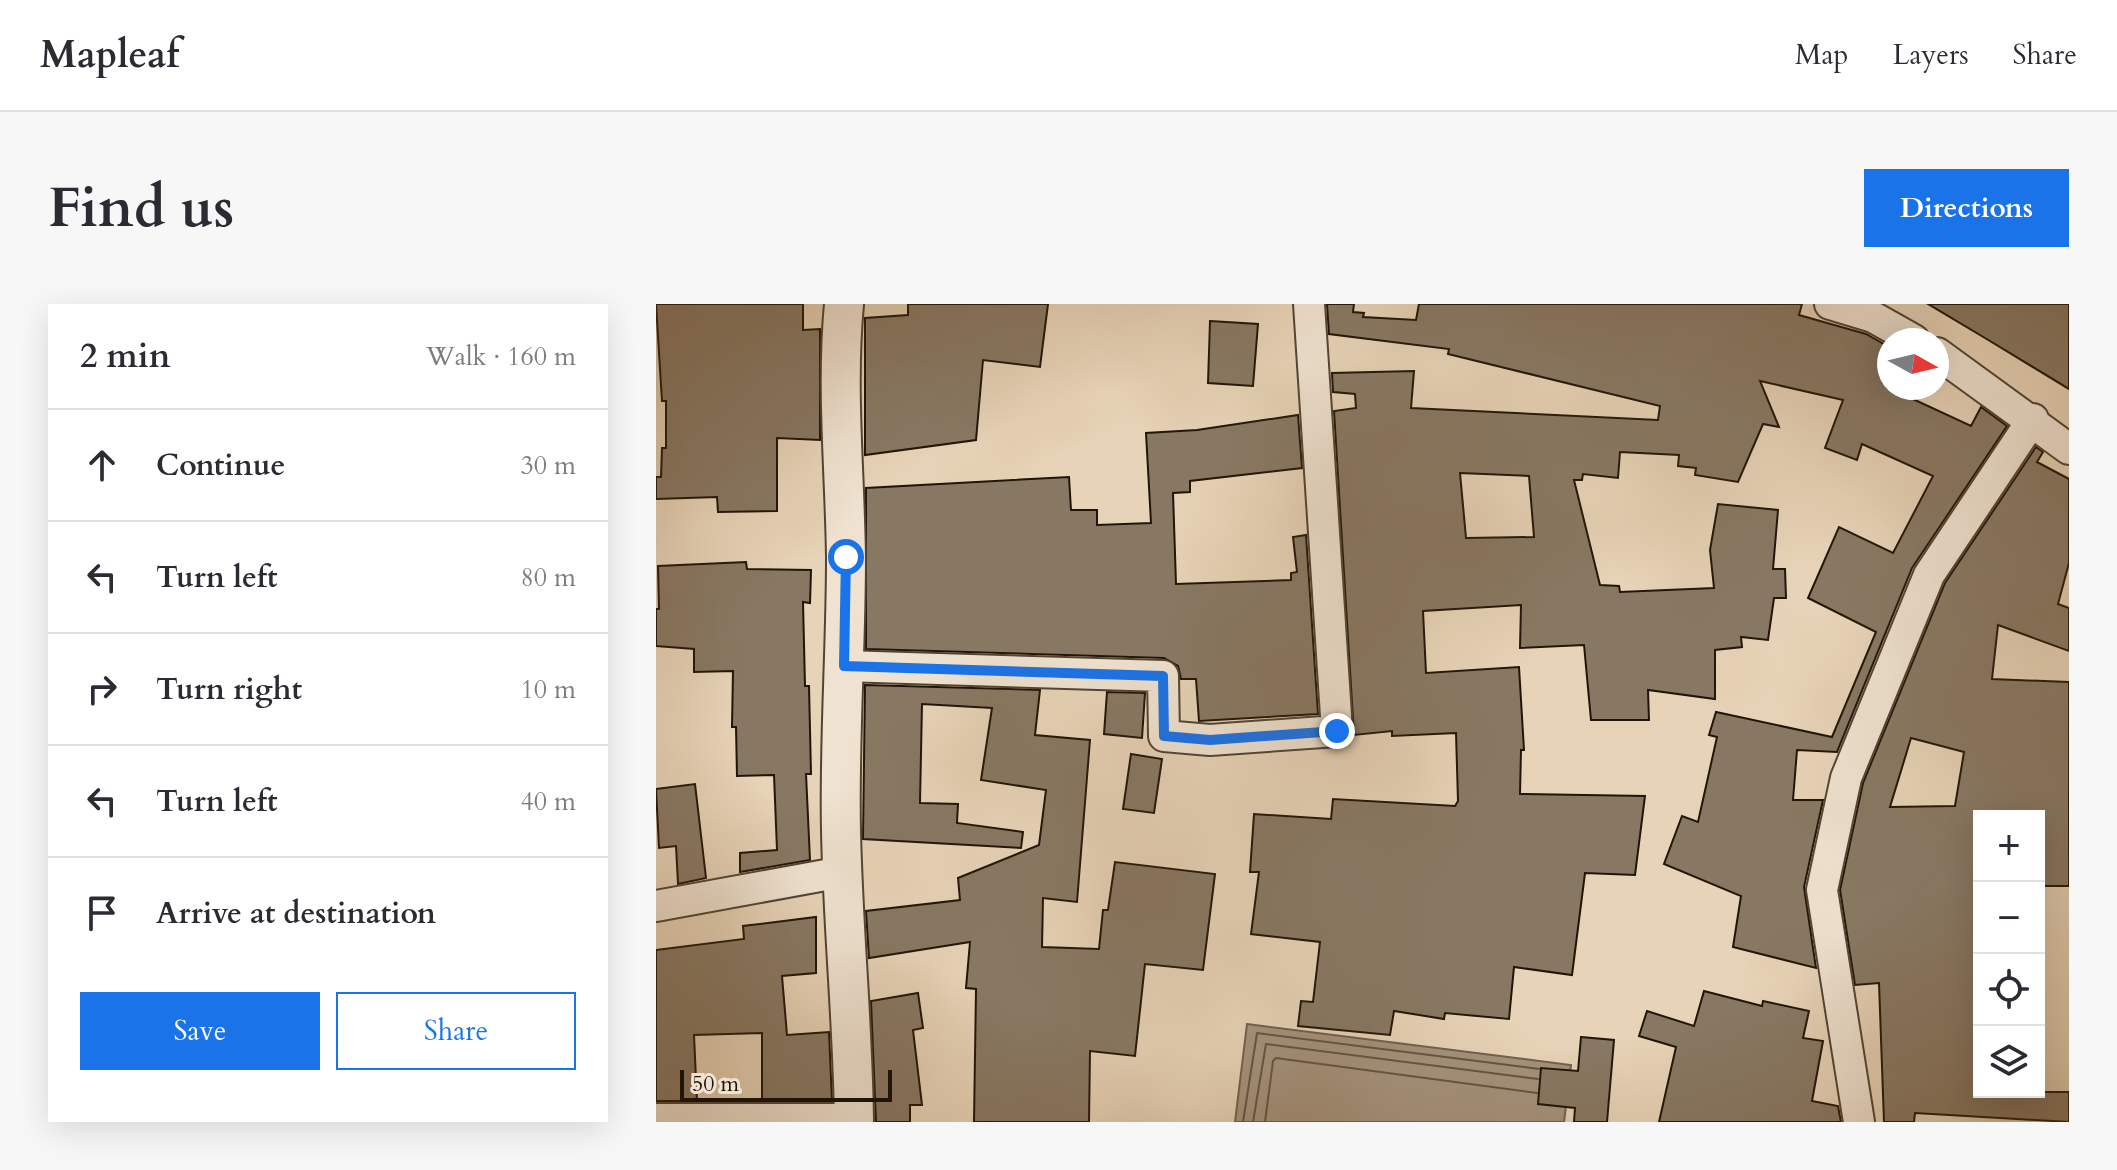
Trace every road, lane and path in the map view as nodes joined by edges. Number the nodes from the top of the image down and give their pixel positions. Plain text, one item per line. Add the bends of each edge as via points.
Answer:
1 (844, 304) edge
2 (1309, 304) edge
3 (1830, 304) edge
4 (1893, 328) edge
5 (1949, 361) edge
6 (2033, 419) junction
7 (2069, 449) edge
8 (844, 666) junction
9 (842, 872) junction
10 (656, 906) edge
11 (656, 1119) edge
12 (854, 1120) edge
13 (1859, 1122) edge

1 - 8 street via 839,353
2 - 8 street via 1337,731 1210,740 1164,736 1163,676
3 - 4 street
5 - 6 street
6 - 7 street
6 - 13 street via 1929,575 1846,778 1822,890
8 - 9 street
9 - 10 street
9 - 12 street
11 - 12 street

